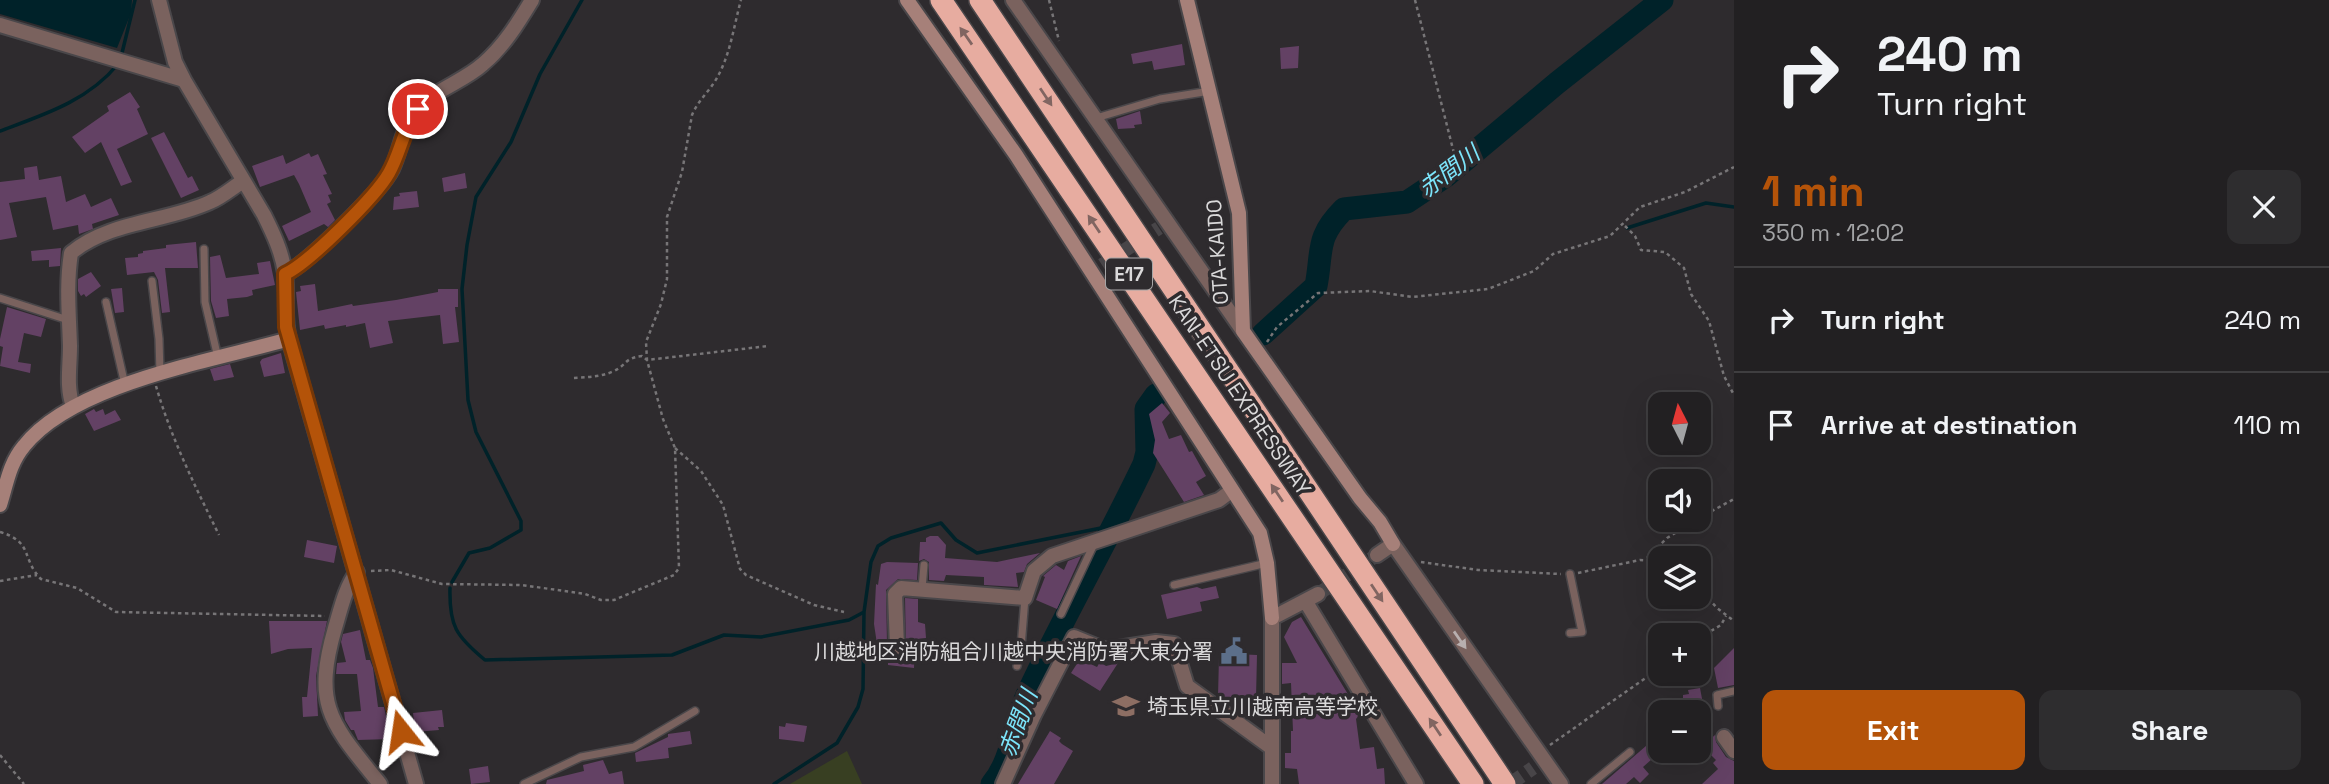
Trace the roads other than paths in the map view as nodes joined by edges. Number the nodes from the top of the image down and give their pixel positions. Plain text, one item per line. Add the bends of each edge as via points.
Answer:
1 (159, 0) edge
2 (532, 0) edge
3 (907, 0) edge
4 (941, 0) edge
5 (980, 0) edge
6 (1013, 0) edge
7 (1186, 0) edge
8 (0, 25) edge
9 (184, 80) junction
10 (1210, 91) junction
11 (1095, 118) junction
12 (243, 181) junction
13 (204, 249) dead end
14 (285, 274) junction
15 (152, 281) dead end
16 (0, 298) edge
17 (106, 302) dead end
18 (68, 320) junction
19 (1243, 331) junction
20 (289, 339) junction
21 (218, 359) junction
22 (156, 376) junction
23 (125, 385) junction
24 (73, 407) junction
25 (1231, 491) junction
26 (0, 505) edge
27 (1102, 538) junction
28 (1392, 544) junction
29 (1377, 555) tunnel mouth
30 (1267, 563) junction
31 (924, 565) dead end
32 (357, 572) junction
33 (1570, 574) road end
34 (1174, 585) dead end
35 (922, 589) junction
36 (1025, 598) junction
37 (1061, 614) dead end
38 (1272, 618) junction
39 (1570, 633) dead end
40 (897, 647) dead end
41 (1017, 666) dead end
42 (1734, 691) edge
43 (1718, 706) dead end
44 (695, 711) dead end
45 (1724, 737) dead end
46 (1272, 748) junction
47 (1734, 751) edge
48 (1630, 752) dead end
49 (380, 784) edge
50 (416, 784) edge
51 (524, 784) edge
52 (1003, 784) edge
53 (1272, 784) edge
54 (1416, 784) edge
55 (1474, 784) edge
56 (1505, 784) edge
57 (1561, 784) edge
58 (1591, 784) edge

1 - 9 street
2 - 14 street via 509,36 482,65 418,109 406,126 385,180 317,251
3 - 25 street via 1096,269
55 -> 4 highway, KAN-ETSU EXPRESSWAY / E17
5 -> 56 highway, KAN-ETSU EXPRESSWAY / E17
6 - 11 street
7 - 10 street, OTA-KAIDO
8 - 9 street
9 - 12 street
10 - 11 lane via 1160,99
10 - 19 street, OTA-KAIDO via 1239,213
11 - 19 street via 1163,225
12 - 14 street via 275,237
12 - 18 street via 211,202 129,226 71,253 66,284
13 - 21 lane via 205,302
14 - 20 street
15 - 22 lane via 158,319
16 - 18 lane
17 - 23 lane
18 - 24 street
19 - 28 street, OTA-KAIDO
20 - 21 street
20 - 32 street
21 - 22 street
22 - 23 street
23 - 24 street
24 - 26 street via 24,445 9,468
25 - 27 street via 1219,500
25 - 30 street via 1259,533
27 - 36 street via 1063,551 1042,564 1031,576
27 - 37 lane
28 - 29 street
28 -> 57 street via 1539,761
30 - 34 lane
30 - 38 street
31 - 35 lane
32 - 49 street via 349,583 324,672 326,702 343,740
32 - 50 street
33 - 39 lane via 1582,632
35 - 36 street
35 - 40 street via 901,588 895,594
36 - 41 lane
38 - 46 street
38 - 54 street via 1312,598
42 - 43 lane via 1717,695
44 - 51 lane via 634,747 581,757
45 - 47 street
46 - 52 street via 1187,686 1174,644 1156,642 1106,650 1074,637
46 - 53 street
48 - 58 lane

